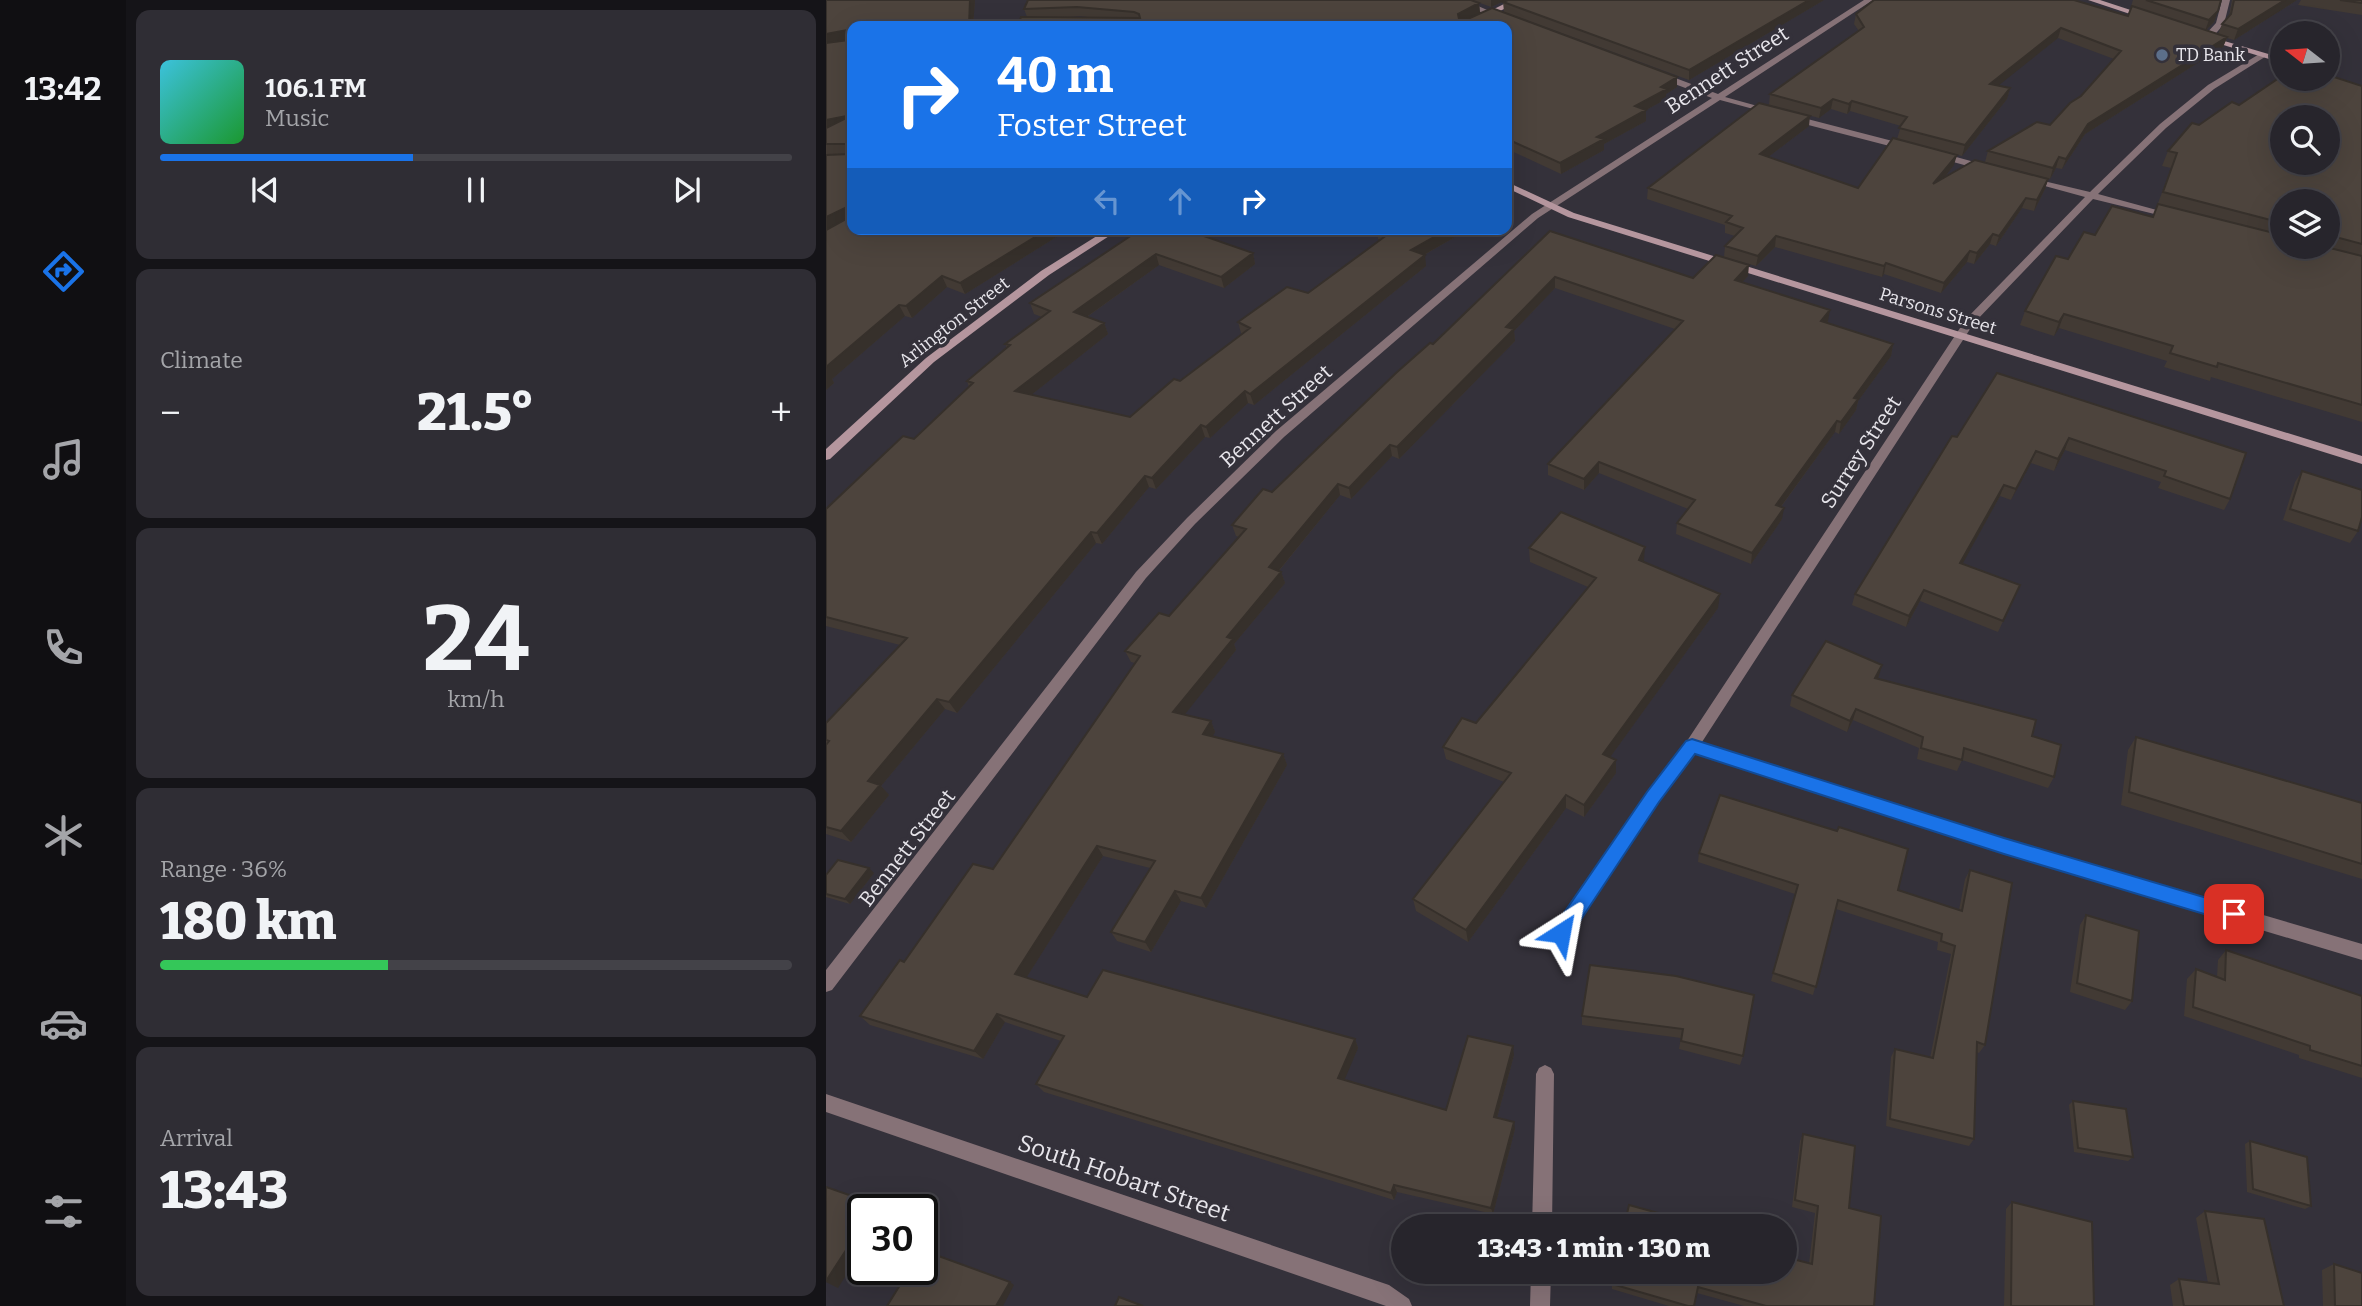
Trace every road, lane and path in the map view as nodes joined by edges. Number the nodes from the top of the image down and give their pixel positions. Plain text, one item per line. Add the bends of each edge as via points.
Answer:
1 (1457, 0) edge
2 (1518, 0) edge
3 (1869, 0) edge
4 (2092, 0) edge
5 (2226, 0) edge
6 (1490, 13) junction
7 (1509, 20) edge
8 (1474, 21) edge
9 (2163, 22) edge
10 (2197, 33) edge
11 (2208, 37) junction
12 (2264, 55) junction
13 (2270, 57) edge
14 (1653, 73) edge
15 (1718, 97) junction
16 (1911, 149) edge
17 (1924, 152) edge
18 (1990, 169) edge
19 (2018, 176) edge
20 (1512, 187) edge
21 (2091, 196) junction
22 (1553, 205) junction
23 (2189, 221) edge
24 (1105, 235) edge
25 (1961, 336) junction
26 (826, 456) edge
27 (2362, 460) edge
28 (1692, 746) junction
29 (1561, 933) dead end
30 (2362, 952) edge
31 (826, 984) edge
32 (1545, 1074) dead end
33 (826, 1103) edge
34 (1542, 1214) edge
35 (1541, 1284) edge
36 (1402, 1306) edge
37 (1540, 1306) edge

1 - 6 street
2 - 6 street
3 - 15 street, Bennett Street
4 - 9 street
5 - 11 street via 2220,24
6 - 7 street
6 - 8 street
10 - 11 street
11 - 12 street
12 - 13 street
12 - 21 street, Surrey Street via 2211,87
14 - 15 street
15 - 16 street
15 - 22 street, Bennett Street
17 - 18 street
19 - 21 street
20 - 22 street, Parsons Street
21 - 23 street
21 - 25 street, Surrey Street via 1970,321
22 - 25 street, Parsons Street via 1571,215
22 - 31 street, Bennett Street via 1280,434 1191,521 1141,575
24 - 26 street, Arlington Street via 1045,273 930,360
25 - 27 street, Parsons Street
25 - 28 street, Surrey Street
28 - 29 street, Surrey Street
28 - 30 street via 2004,846
32 - 34 street
33 - 36 street, South Hobart Street via 1389,1294
35 - 37 street

